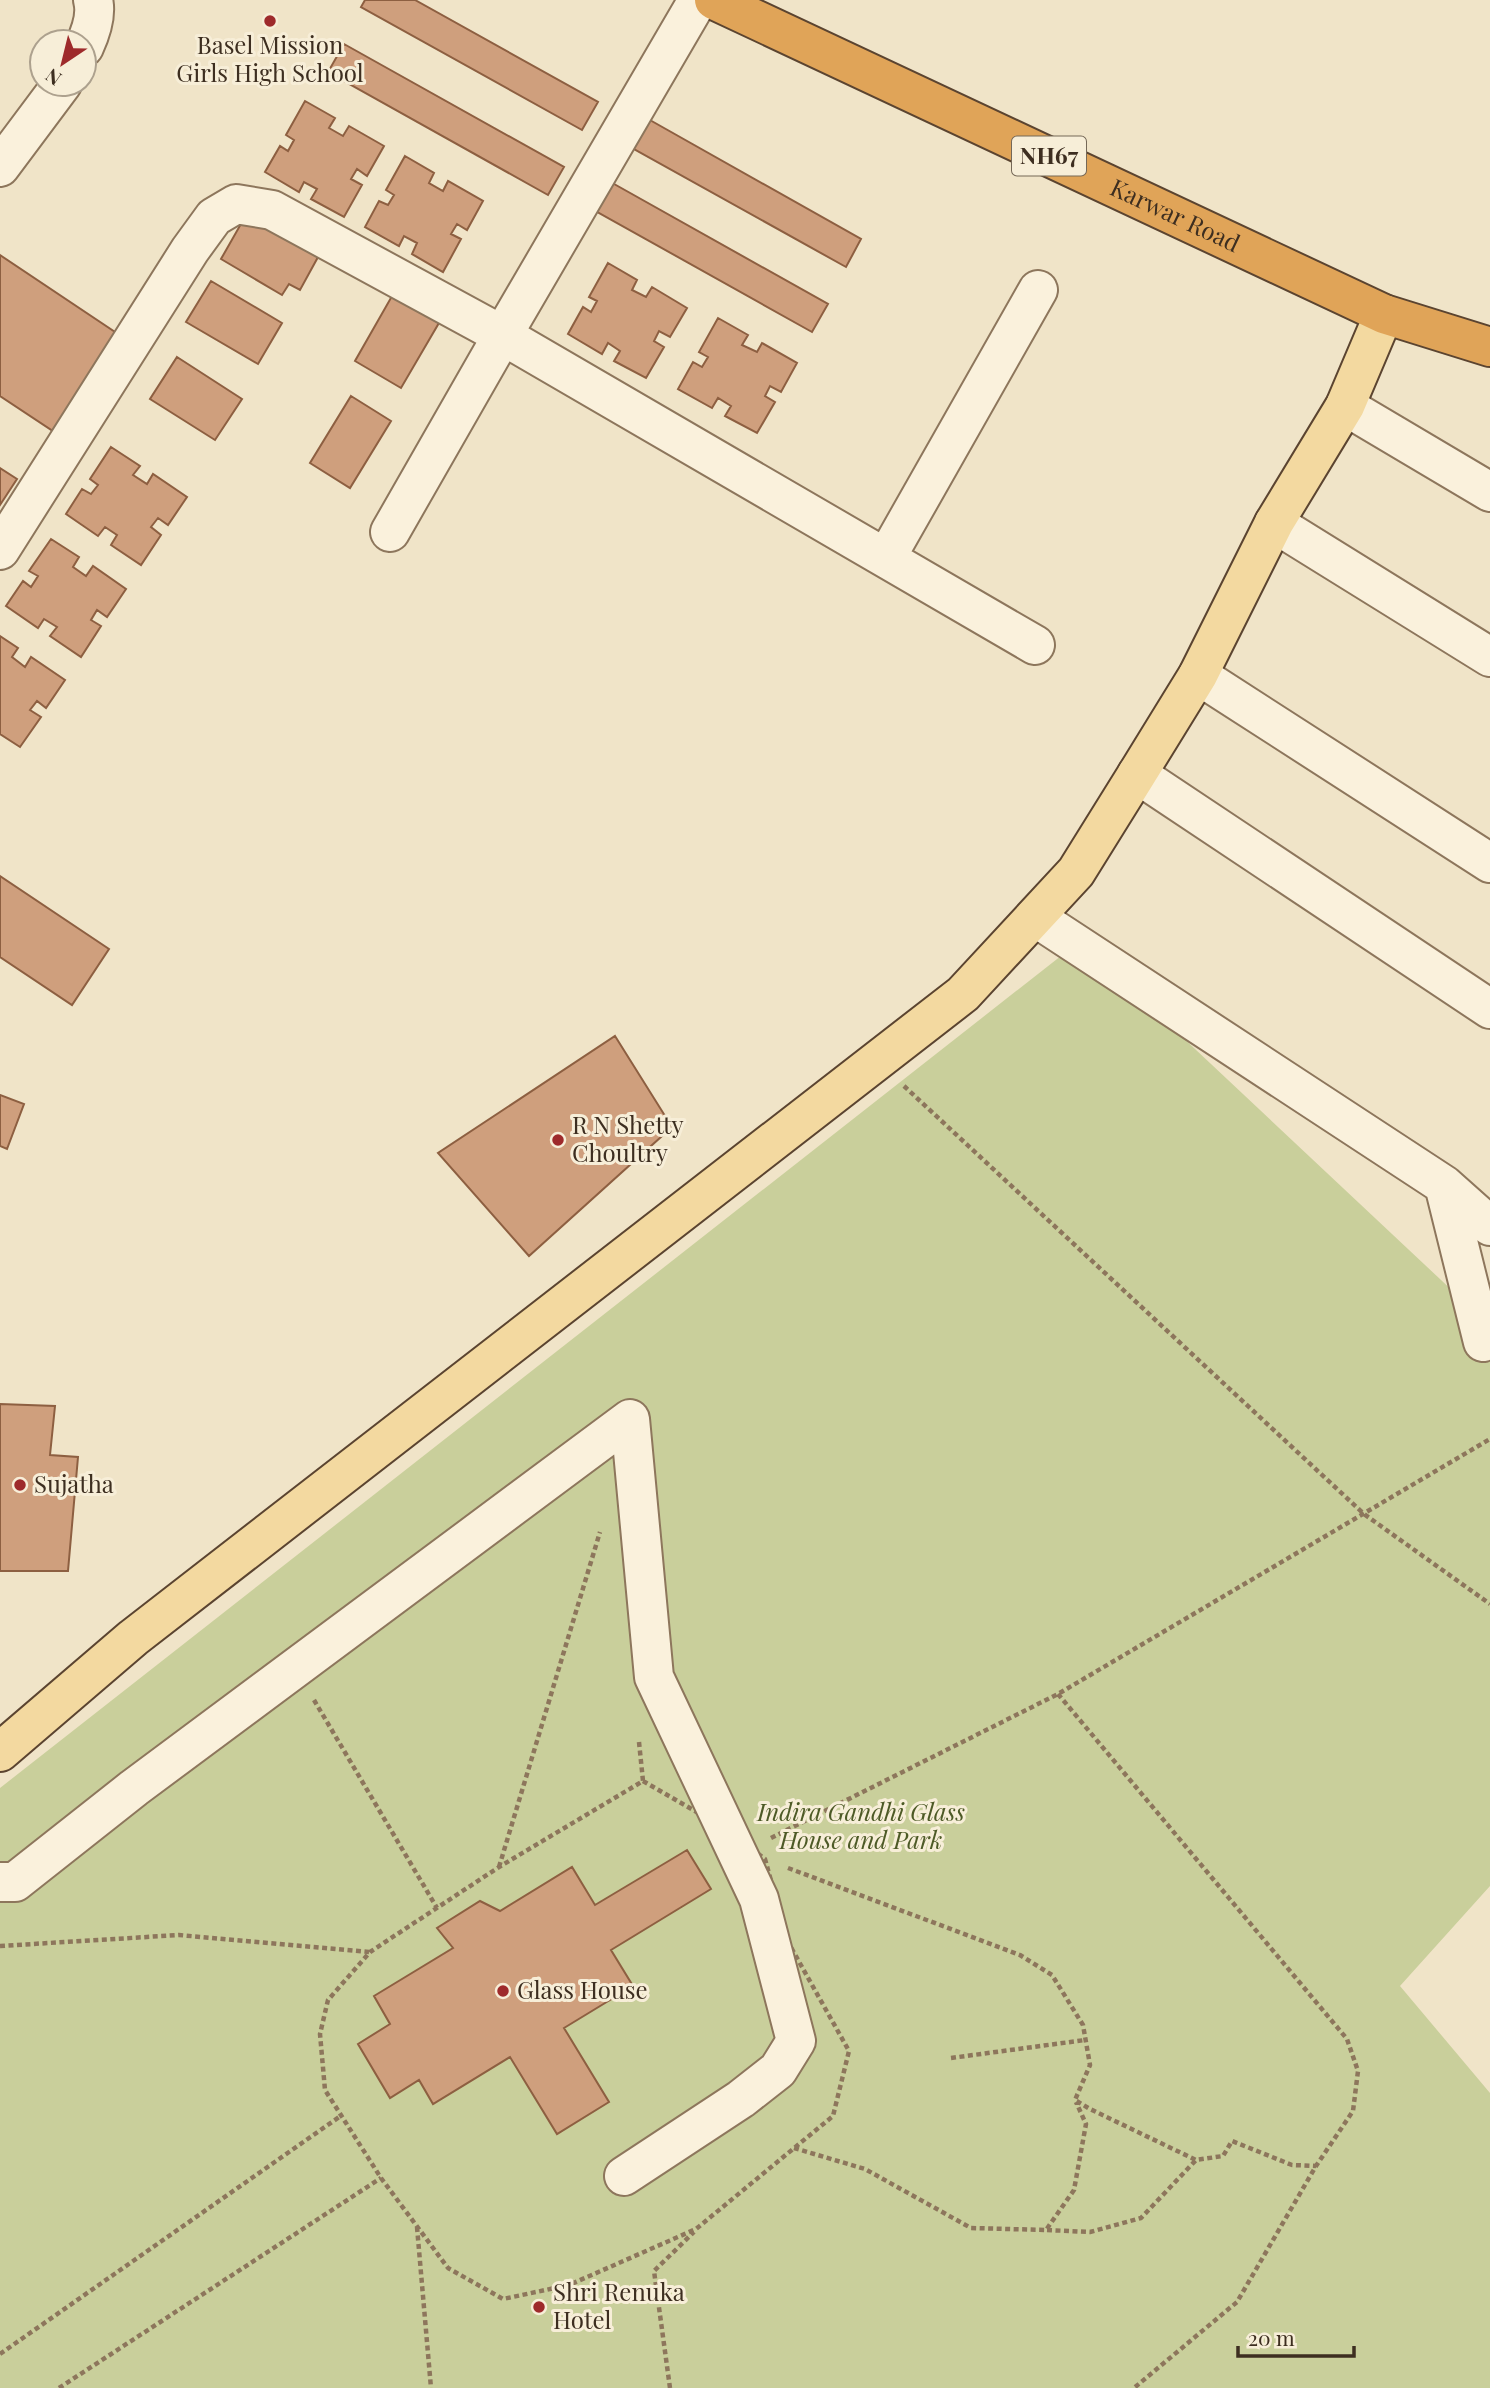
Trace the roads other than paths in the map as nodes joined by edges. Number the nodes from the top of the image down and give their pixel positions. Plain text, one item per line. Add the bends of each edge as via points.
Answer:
1 (93, 0) edge
2 (698, 0) edge
3 (714, 0) edge
4 (91, 28) edge
5 (52, 98) edge
6 (0, 167) edge
7 (1038, 290) dead end
8 (1384, 314) junction
9 (502, 335) junction
10 (1490, 346) edge
11 (1345, 406) junction
12 (1490, 492) edge
13 (1274, 523) junction
14 (390, 532) dead end
15 (0, 550) edge
16 (886, 558) junction
17 (1035, 645) dead end
18 (1490, 657) edge
19 (1198, 675) junction
20 (1137, 774) junction
21 (1490, 863) edge
22 (1035, 917) junction
23 (1490, 1009) edge
24 (1444, 1185) junction
25 (1490, 1226) edge
26 (1483, 1342) dead end
27 (0, 1752) edge
28 (0, 1882) edge
29 (624, 2176) dead end

1 - 4 street
2 - 9 street
3 - 8 highway, Karwar Road / NH67
5 - 6 street
7 - 16 street
8 - 10 highway, Karwar Road / NH67
8 - 11 main road
9 - 14 street
9 - 15 street via 272,210 236,204 214,217 190,250
9 - 16 street
11 - 12 street
11 - 13 main road
13 - 18 street
13 - 19 main road
16 - 17 street
19 - 20 main road
19 - 21 street
20 - 22 main road via 1076,872
20 - 23 street
22 - 24 street
22 - 27 main road via 963,994 133,1638
24 - 25 street
24 - 26 street
28 - 29 street via 15,1882 134,1788 630,1419 654,1677 759,1899 796,2041 778,2070

